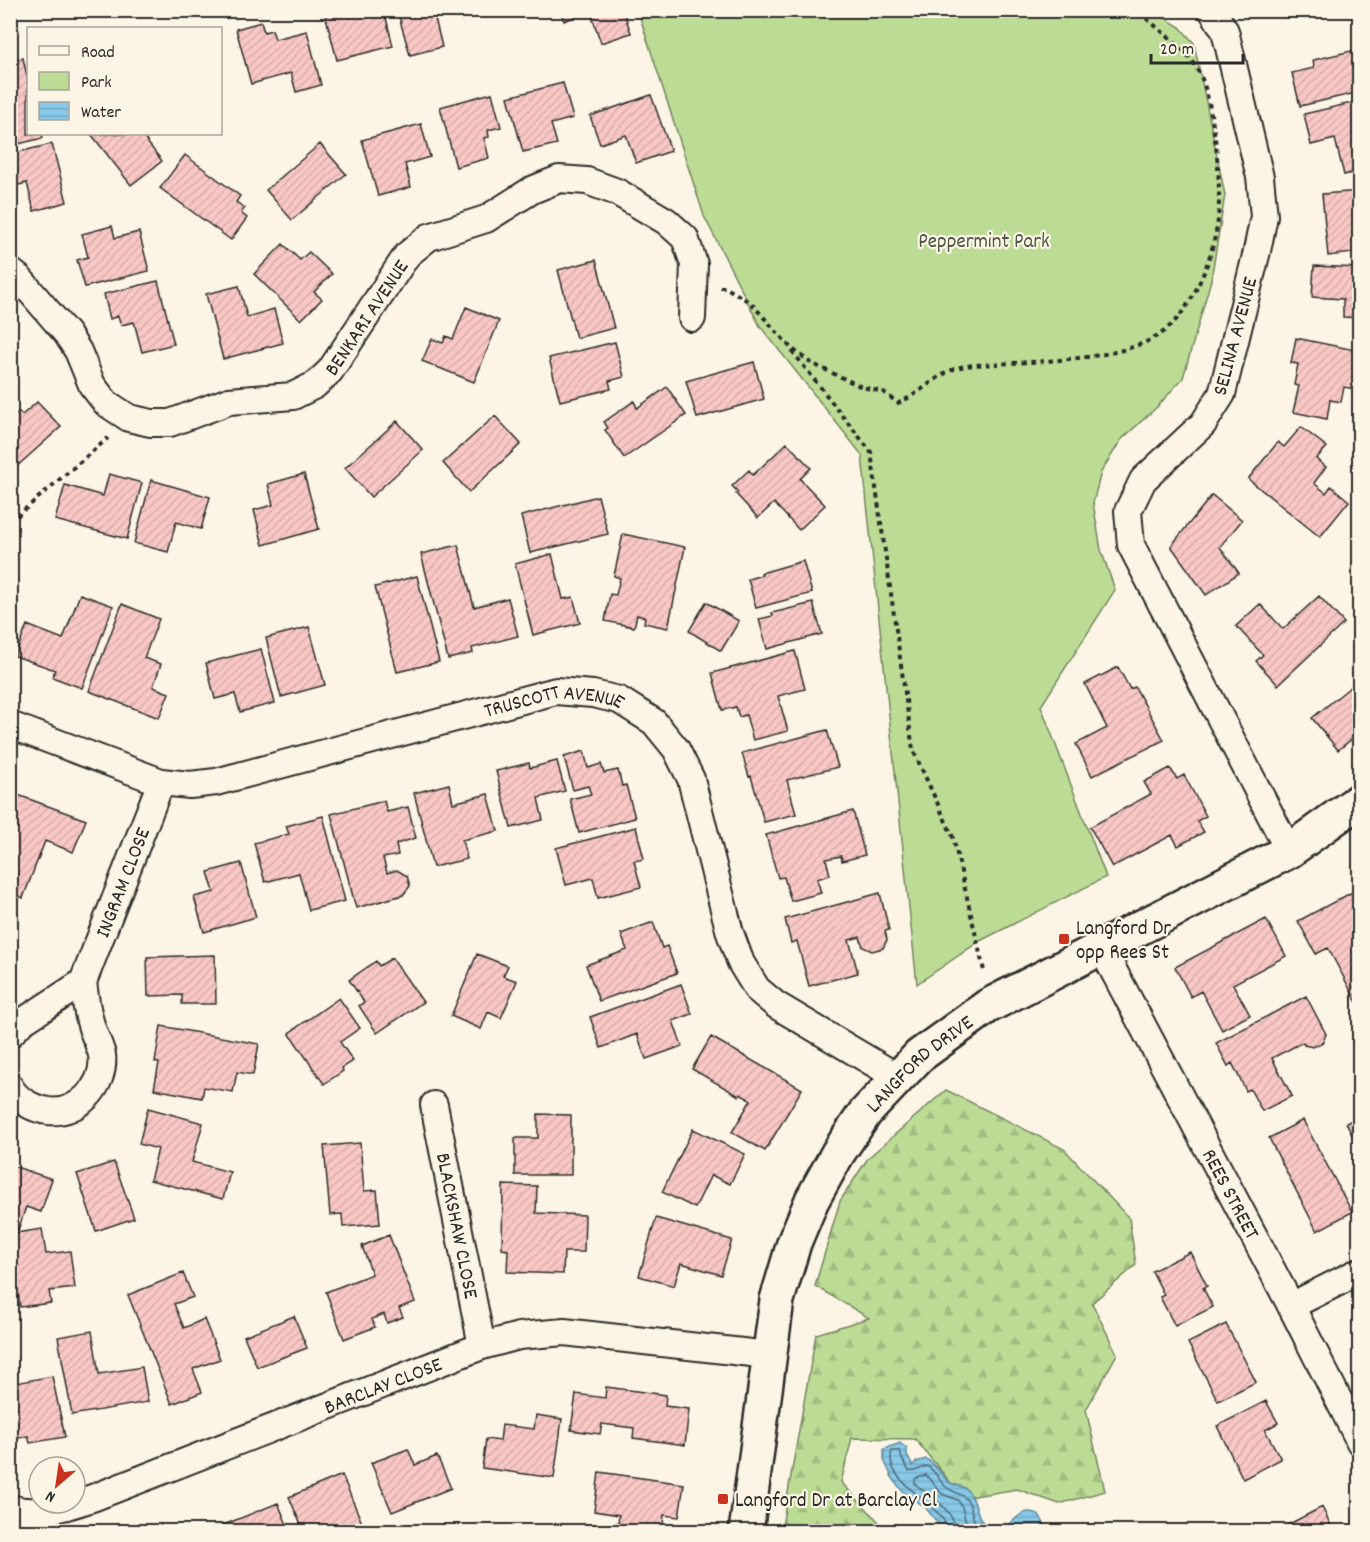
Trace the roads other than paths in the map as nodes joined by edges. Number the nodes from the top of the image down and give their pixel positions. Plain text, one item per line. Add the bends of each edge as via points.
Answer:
1 (1212, 10) edge
2 (10, 271) edge
3 (692, 318) dead end
4 (10, 725) edge
5 (161, 782) junction
6 (1359, 800) edge
7 (1289, 851) junction
8 (1101, 947) junction
9 (83, 982) junction
10 (10, 1034) edge
11 (899, 1077) junction
12 (10, 1087) edge
13 (434, 1105) dead end
14 (1359, 1271) edge
15 (1291, 1306) junction
16 (482, 1346) junction
17 (769, 1355) junction
18 (1359, 1442) edge
19 (10, 1508) edge
20 (746, 1532) edge

1 - 7 street, SELINA AVENUE via 1225,31 1260,177 1264,216 1222,394 1203,424 1143,480 1128,511 1131,545
2 - 3 street, BENKARI AVENUE via 67,334 92,385 106,403 124,415 151,423 170,423 229,401 293,396 315,385 330,371 407,255 429,237 486,219 532,190 559,179 587,181 617,192 666,221 685,238 694,264
4 - 5 street, TRUSCOTT AVENUE
5 - 9 street, INGRAM CLOSE
5 - 11 street, TRUSCOTT AVENUE via 216,782 556,691 619,700 654,722 676,749 691,779 730,933 741,963 758,989 776,1005
6 - 7 street, LANGFORD DRIVE
7 - 8 street, LANGFORD DRIVE
8 - 11 street, LANGFORD DRIVE via 988,1006 919,1056
8 - 15 street, REES STREET
9 - 10 street
9 - 12 street via 102,1056 99,1078 87,1097 71,1109 50,1112 33,1108 14,1095
11 - 17 street, LANGFORD DRIVE via 865,1113 812,1200 777,1299
13 - 16 street, BLACKSHAW CLOSE
14 - 15 street
15 - 18 street, REES STREET
16 - 17 street, BARCLAY CLOSE via 519,1336 564,1332
16 - 19 street, BARCLAY CLOSE via 95,1497 55,1510 23,1512
17 - 20 street, LANGFORD DRIVE

